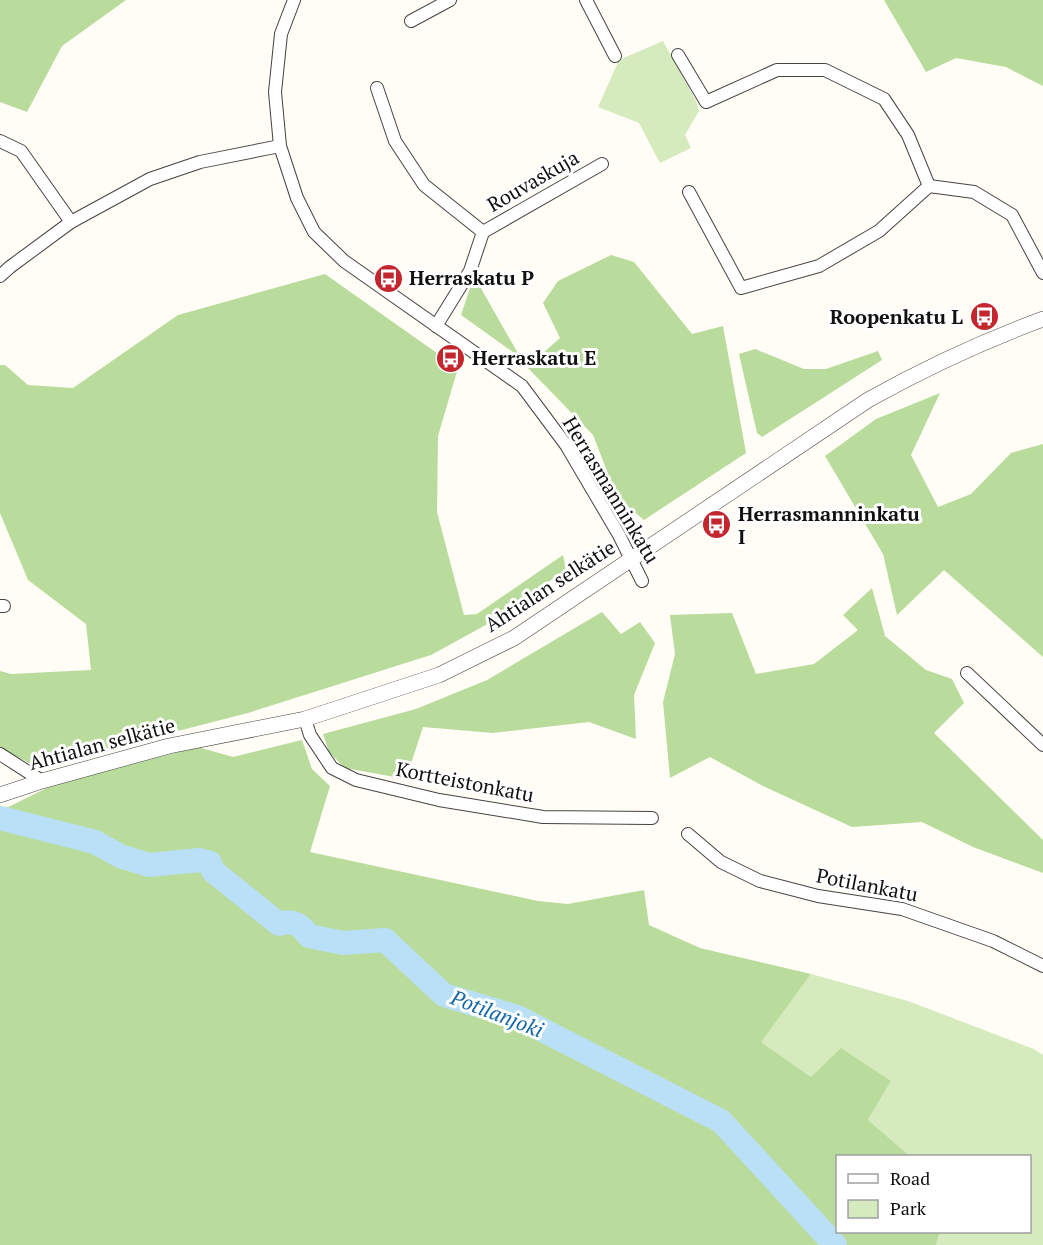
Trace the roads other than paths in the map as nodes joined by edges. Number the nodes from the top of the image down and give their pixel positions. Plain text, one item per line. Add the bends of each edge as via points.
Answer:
1 (294, 0) edge
2 (450, 0) edge
3 (586, 0) edge
4 (411, 21) dead end
5 (678, 55) dead end
6 (615, 56) dead end
7 (377, 88) dead end
8 (0, 141) edge
9 (280, 146) junction
10 (602, 164) dead end
11 (929, 186) junction
12 (689, 192) dead end
13 (71, 222) junction
14 (483, 232) junction
15 (1043, 273) edge
16 (0, 276) edge
17 (1043, 319) edge
18 (436, 326) junction
19 (631, 558) junction
20 (642, 581) dead end
21 (967, 674) dead end
22 (305, 718) junction
23 (1043, 745) edge
24 (0, 754) edge
25 (42, 781) junction
26 (0, 795) edge
27 (652, 818) dead end
28 (688, 834) dead end
29 (1043, 966) edge

1 - 9 street, Herrasmanninkatu via 281,34 275,92
2 - 4 street
3 - 6 street
5 - 11 street via 706,102 777,70 825,70 884,99 908,135
7 - 14 street via 395,141 424,184
8 - 13 street via 21,151
9 - 13 street via 200,162 150,179
9 - 18 street, Herrasmanninkatu via 297,198 314,232 344,261
10 - 14 street, Rouvaskuja
11 - 12 street via 879,231 819,266 741,288
11 - 15 street via 974,192 1012,216
13 - 16 street
14 - 18 street via 470,271
17 - 19 street, Ahtialan selkätie via 922,369 877,395
18 - 19 street, Herrasmanninkatu via 522,386 566,445
19 - 20 street, Herrasmanninkatu
19 - 22 street, Ahtialan selkätie via 514,638 439,675
21 - 23 street
22 - 25 street, Ahtialan selkätie via 169,746
22 - 27 street, Kortteistonkatu via 310,735 332,768 356,780 439,800 543,818
24 - 25 street
25 - 26 street, Ahtialan selkätie
28 - 29 street, Potilankatu via 722,862 760,881 818,896 902,909 993,941

